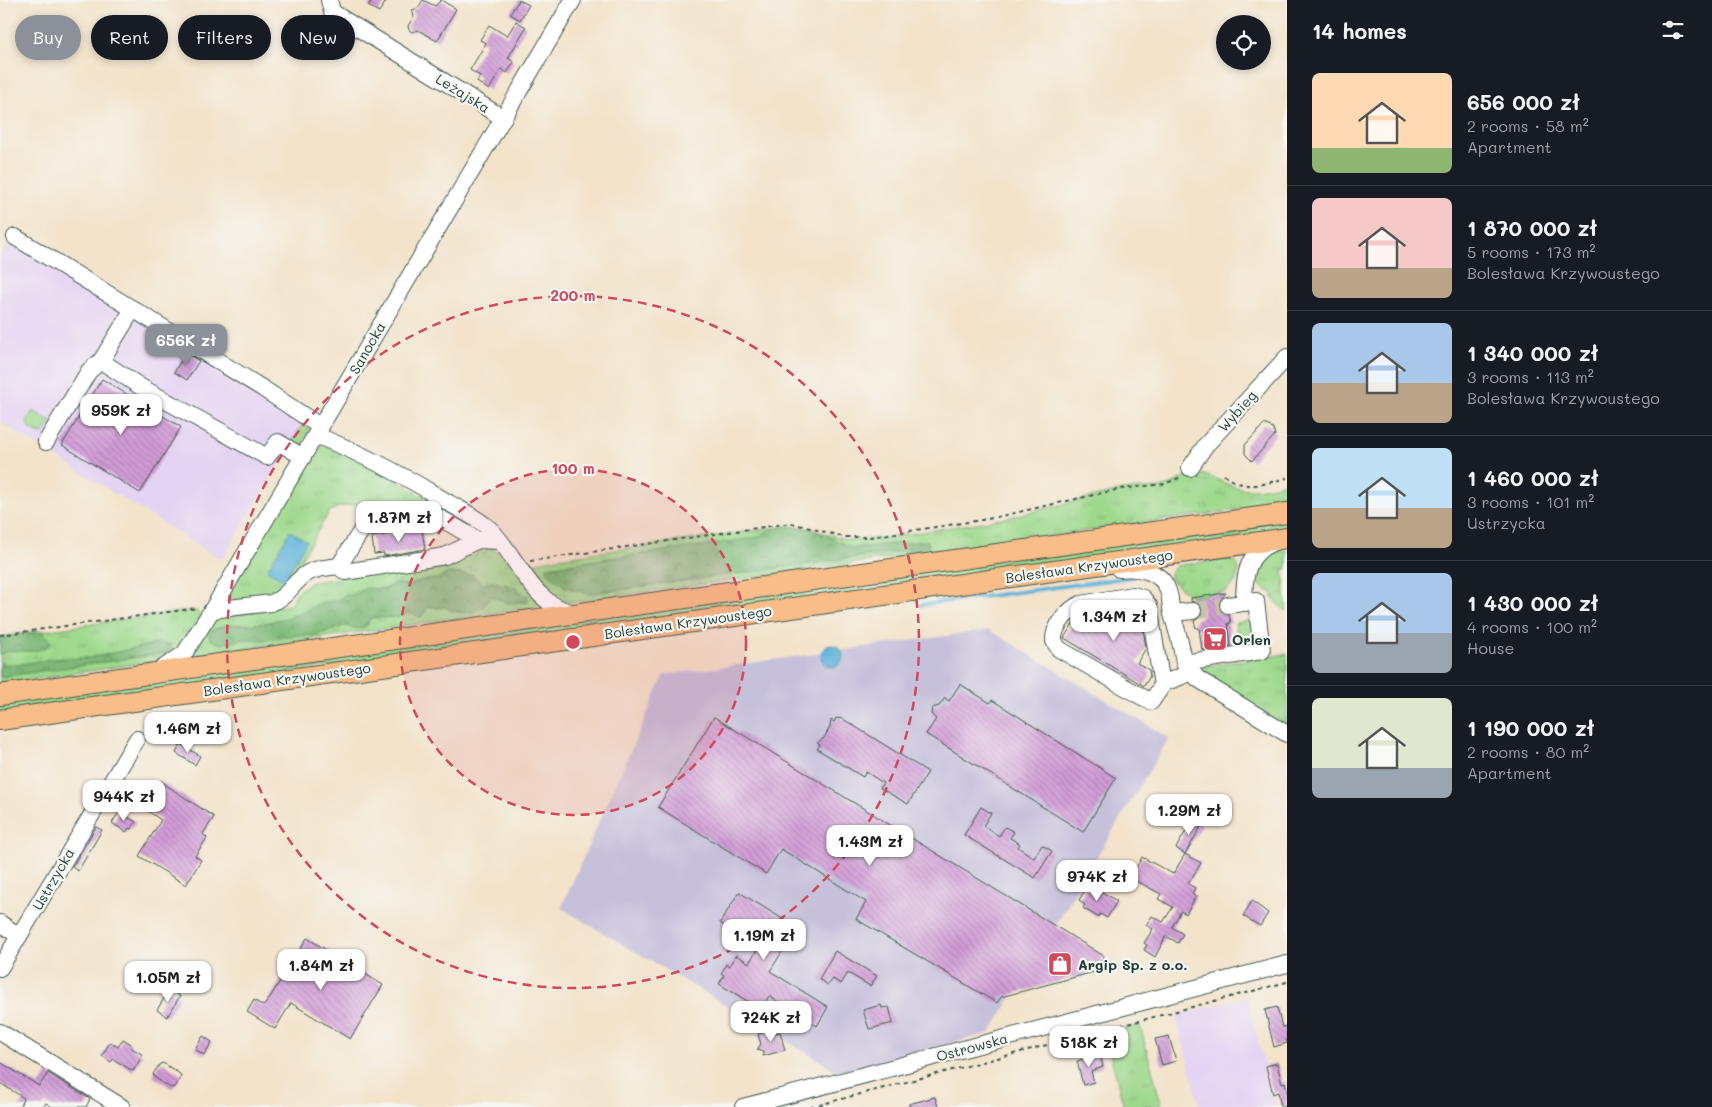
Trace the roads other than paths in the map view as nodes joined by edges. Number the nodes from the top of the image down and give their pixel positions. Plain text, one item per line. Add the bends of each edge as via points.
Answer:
1 (329, 0) edge
2 (573, 0) edge
3 (503, 118) junction
4 (15, 237) dead end
5 (132, 309) junction
6 (1287, 357) edge
7 (100, 361) junction
8 (318, 431) junction
9 (46, 442) dead end
10 (303, 457) junction
11 (1190, 468) road end
12 (1287, 513) edge
13 (1287, 538) edge
14 (478, 540) junction
15 (500, 541) junction
16 (339, 566) junction
17 (1088, 566) junction
18 (212, 610) junction
19 (1193, 611) tunnel mouth
20 (578, 613) junction
21 (1172, 614) junction
22 (1187, 668) junction
23 (143, 675) junction
24 (1162, 685) junction
25 (0, 695) edge
26 (0, 720) edge
27 (1287, 734) edge
28 (137, 739) dead end
29 (0, 923) edge
30 (19, 936) junction
31 (1287, 964) edge
32 (0, 968) edge
33 (0, 1032) edge
34 (122, 1107) edge
35 (743, 1107) edge

1 - 3 street, Leżajska via 332,12
2 - 3 street, Sanocka
3 - 8 street, Sanocka
4 - 5 street
5 - 7 street
5 - 8 street via 262,388
6 - 11 street, Wybieg via 1205,446
7 - 9 street via 89,371
7 - 10 street via 267,457 278,442
8 - 10 street, Sanocka
8 - 15 street via 395,470 482,523
10 - 18 street, Sanocka
12 - 20 main road, Bolesława Krzywoustego
13 - 17 main road, Bolesława Krzywoustego
13 - 22 street via 1263,546 1253,555 1236,604 1256,601 1262,651
14 - 15 street
14 - 16 street via 444,556 350,572
14 - 16 street via 440,518 363,528
15 - 20 street via 542,596 559,608
16 - 18 street via 306,574 274,602
17 - 21 street via 1110,571 1135,567 1151,572 1168,590
17 - 26 main road, Bolesława Krzywoustego
18 - 23 street, Sanocka via 182,657
19 - 21 street
20 - 23 main road, Bolesława Krzywoustego
21 - 22 street
22 - 24 street
22 - 27 street
23 - 25 main road, Bolesława Krzywoustego
24 - 24 street via 1151,702 1059,648 1053,638 1056,628 1081,604 1141,597 1149,606
28 - 30 street, Ustrzycka
29 - 30 street
30 - 32 street, Ustrzycka
31 - 35 street, Ostrowska
33 - 34 street

